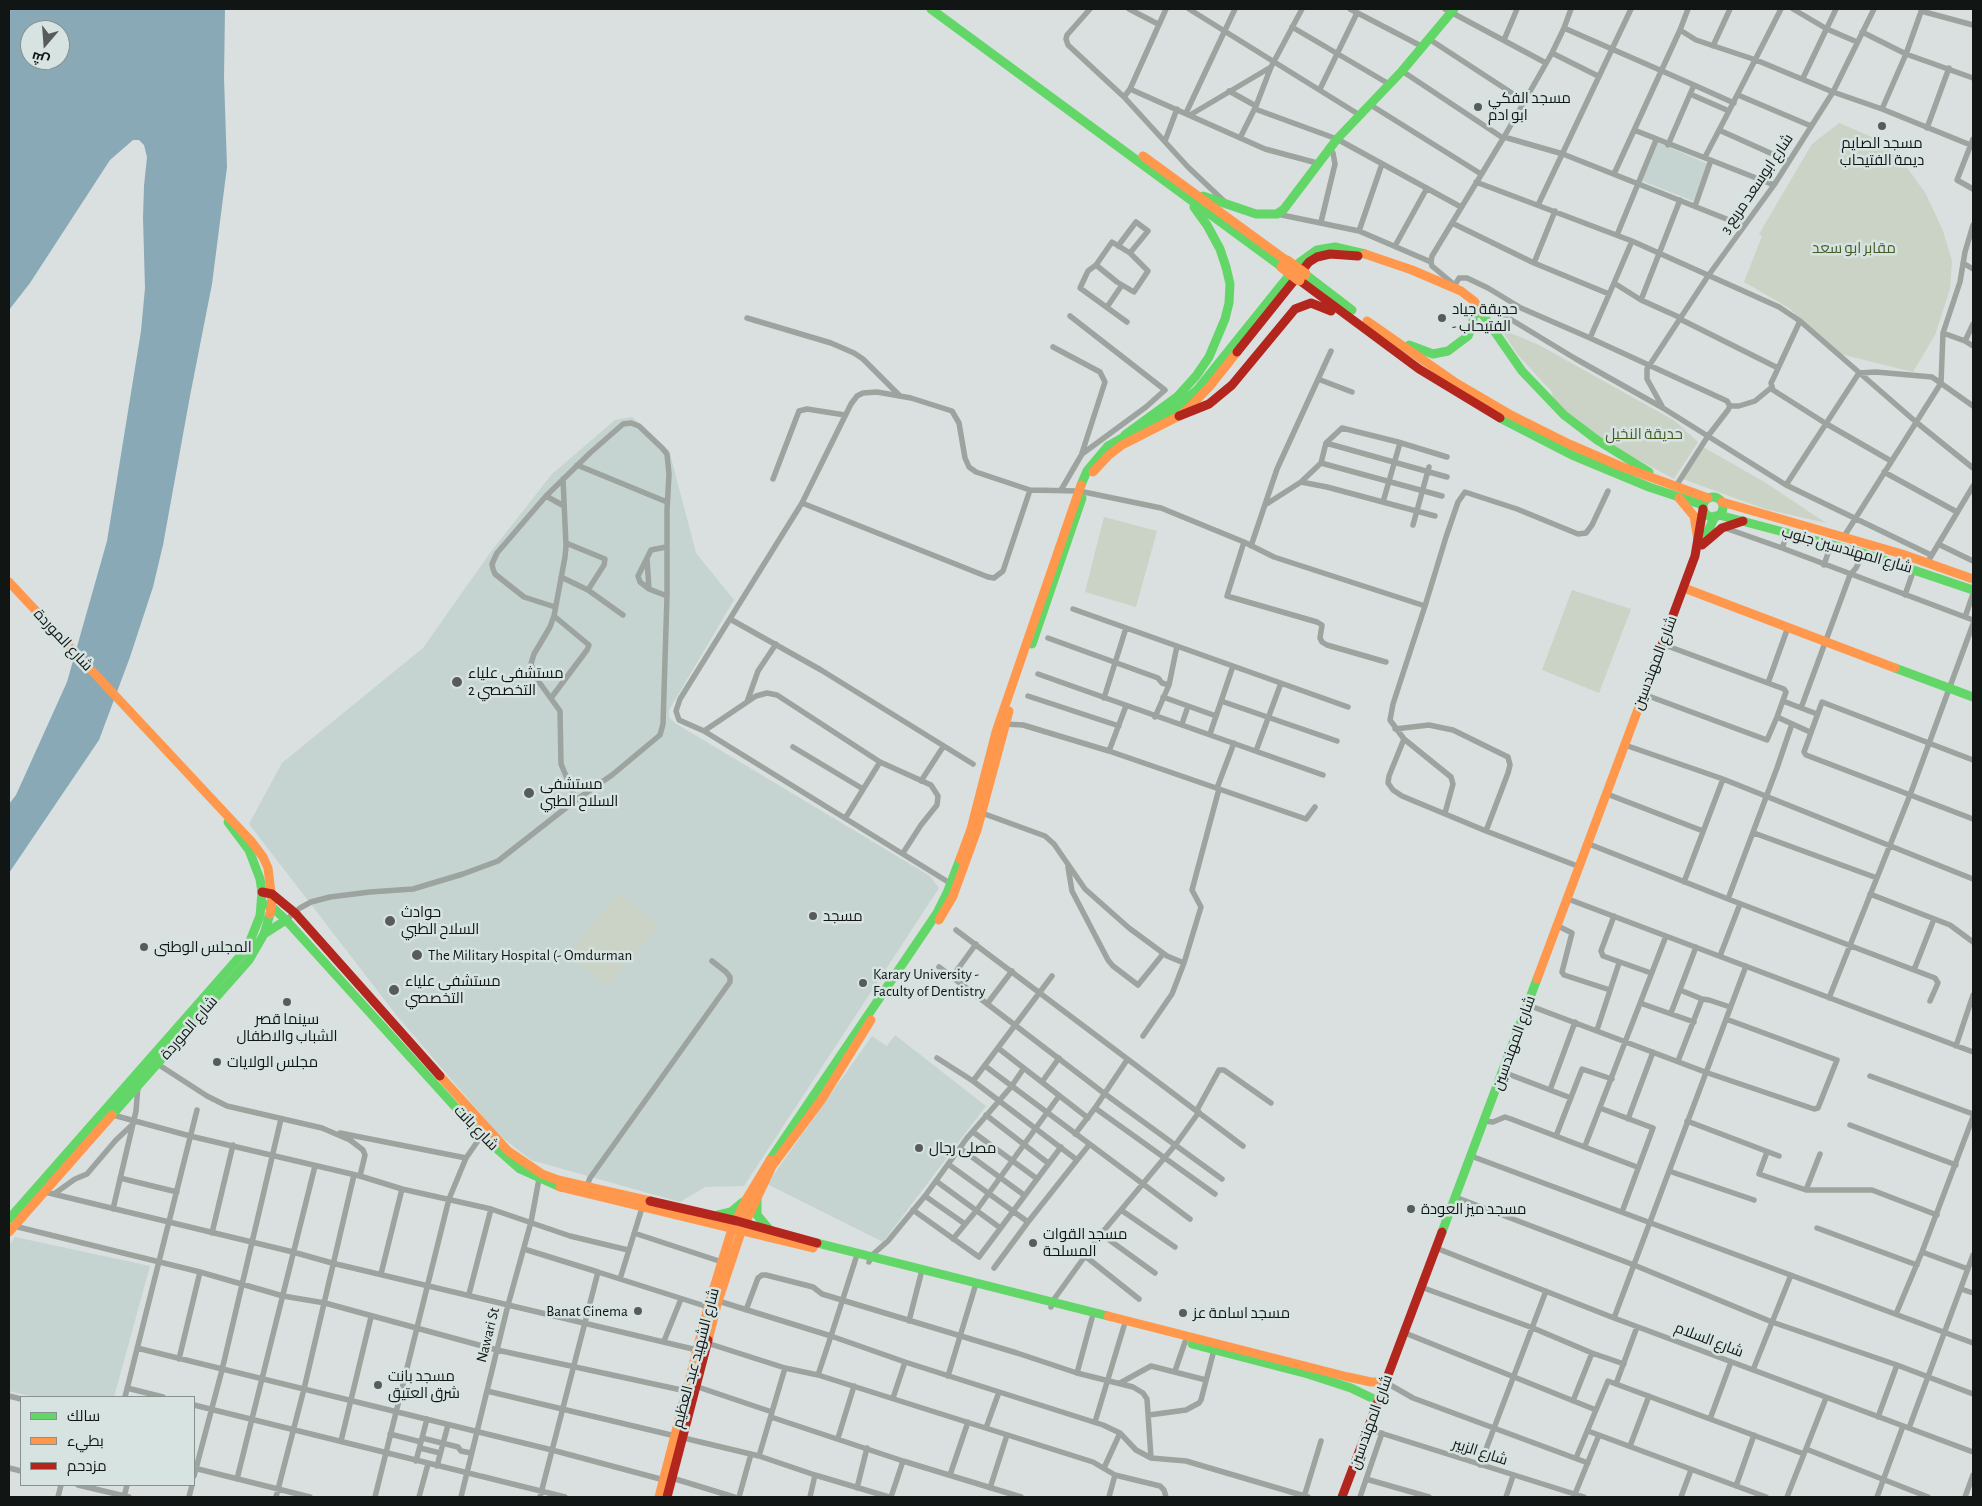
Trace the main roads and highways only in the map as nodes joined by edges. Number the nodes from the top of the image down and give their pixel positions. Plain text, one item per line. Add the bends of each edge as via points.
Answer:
1 (931, 9) edge
2 (945, 9) edge
3 (1450, 10) edge
4 (1191, 196) junction
5 (1302, 277) junction
6 (1477, 311) junction
7 (1368, 331) junction
8 (1385, 334) junction
9 (1178, 416) junction
10 (1125, 435) junction
11 (1673, 489) junction
12 (1081, 491) junction
13 (1722, 502) junction
14 (1705, 504) junction
15 (1717, 516) junction
16 (1744, 521) junction
17 (1700, 543) junction
18 (1901, 559) junction
19 (9, 574) edge
20 (1973, 579) edge
21 (9, 582) edge
22 (1684, 588) junction
23 (9, 590) edge
24 (1973, 592) edge
25 (1973, 697) edge
26 (132, 713) junction
27 (954, 885) junction
28 (267, 899) junction
29 (291, 916) junction
30 (264, 934) junction
31 (867, 1021) junction
32 (154, 1062) junction
33 (134, 1084) junction
34 (585, 1190) junction
35 (759, 1192) junction
36 (747, 1198) junction
37 (711, 1215) junction
38 (10, 1226) edge
39 (739, 1226) junction
40 (769, 1233) junction
41 (734, 1252) junction
42 (870, 1259) junction
43 (712, 1302) junction
44 (1051, 1304) junction
45 (1197, 1342) junction
46 (1277, 1363) junction
47 (1385, 1382) junction
48 (1378, 1400) junction
49 (668, 1479) junction
50 (659, 1497) edge
51 (667, 1497) edge
52 (1342, 1497) edge

1 - 4 main road
2 - 4 main road via 1127,144
3 - 4 main road via 1402,71 1328,148 1289,203 1277,214 1256,214
4 - 5 main road, bridge
4 - 10 main road via 1226,267 1230,284 1225,319 1209,356 1196,376 1177,397
5 - 7 main road
5 - 8 main road
6 - 8 main road via 1468,336 1454,348 1443,352 1426,353
6 - 9 main road via 1463,299 1402,272 1351,255 1317,257 1299,273 1210,386
6 - 10 main road via 1458,288 1412,270 1355,250 1335,247 1317,250 1298,263 1198,390 1176,408
6 - 11 main road via 1522,371 1564,415
7 - 9 main road via 1318,305 1303,305 1286,319 1232,385 1209,404
7 - 11 main road via 1454,391 1528,433 1616,474
8 - 11 main road via 1456,383 1509,414
9 - 12 main road via 1109,455
10 - 12 main road via 1108,446 1087,470
11 - 14 main road
11 - 17 main road via 1694,516
12 - 27 main road via 1005,724 982,813
12 - 27 main road via 996,732
13 - 14 main road via 1714,497
13 - 15 main road via 1723,507
13 - 18 main road, شارع المهندسين جنوب
14 - 15 main road via 1708,515
14 - 17 main road
15 - 16 main road, شارع المهندسين جنوب
15 - 17 main road
16 - 17 main road via 1722,528
16 - 18 main road, شارع المهندسين جنوب via 1863,553
17 - 22 main road, شارع المهندسين
18 - 20 main road, شارع المهندسين جنوب via 1930,559
18 - 24 main road, شارع المهندسين جنوب via 1914,569
19 - 26 main road
21 - 26 main road, شارع الموردة
22 - 25 main road
22 - 47 main road, شارع المهندسين
23 - 26 main road
26 - 28 main road, شارع الموردة via 152,728 158,742 215,803 249,850
27 - 31 main road
28 - 29 main road, شارع بانت
28 - 30 main road, شارع الموردة
28 - 32 main road, شارع الموردة via 242,954
29 - 30 main road
29 - 34 main road, شارع بانت via 508,1151 542,1174
29 - 34 main road, شارع بانت via 482,1135 520,1169 556,1186
30 - 32 main road, شارع الموردة via 249,960
31 - 35 main road via 822,1098 772,1166
31 - 36 main road via 788,1131
32 - 33 main road, شارع الموردة
33 - 38 main road, شارع الموردة
33 - 38 main road, شارع الموردة via 113,1115 49,1193
34 - 37 main road, شارع بانت
34 - 39 main road, شارع بانت via 642,1208
35 - 39 main road
35 - 40 main road via 757,1215
36 - 37 main road via 731,1212
36 - 39 main road
37 - 39 main road, شارع بانت
39 - 40 main road
39 - 41 main road, شارع الشهيد عبد العظيم
39 - 43 main road, شارع الشهيد عبد العظيم via 722,1262
40 - 41 main road via 747,1237
40 - 42 main road
40 - 42 main road via 856,1258
41 - 43 main road, شارع الشهيد عبد العظيم
42 - 44 main road
42 - 44 main road via 975,1288
43 - 49 main road, شارع الشهيد عبد العظيم
44 - 45 main road
44 - 45 main road via 1184,1342
45 - 46 main road
45 - 46 main road via 1214,1350
46 - 47 main road via 1364,1381
46 - 48 main road
47 - 48 main road, شارع المهندسين
48 - 52 main road, شارع المهندسين
49 - 50 main road, شارع الشهيد عبد العظيم
49 - 51 main road, شارع الشهيد عبد العظيم

